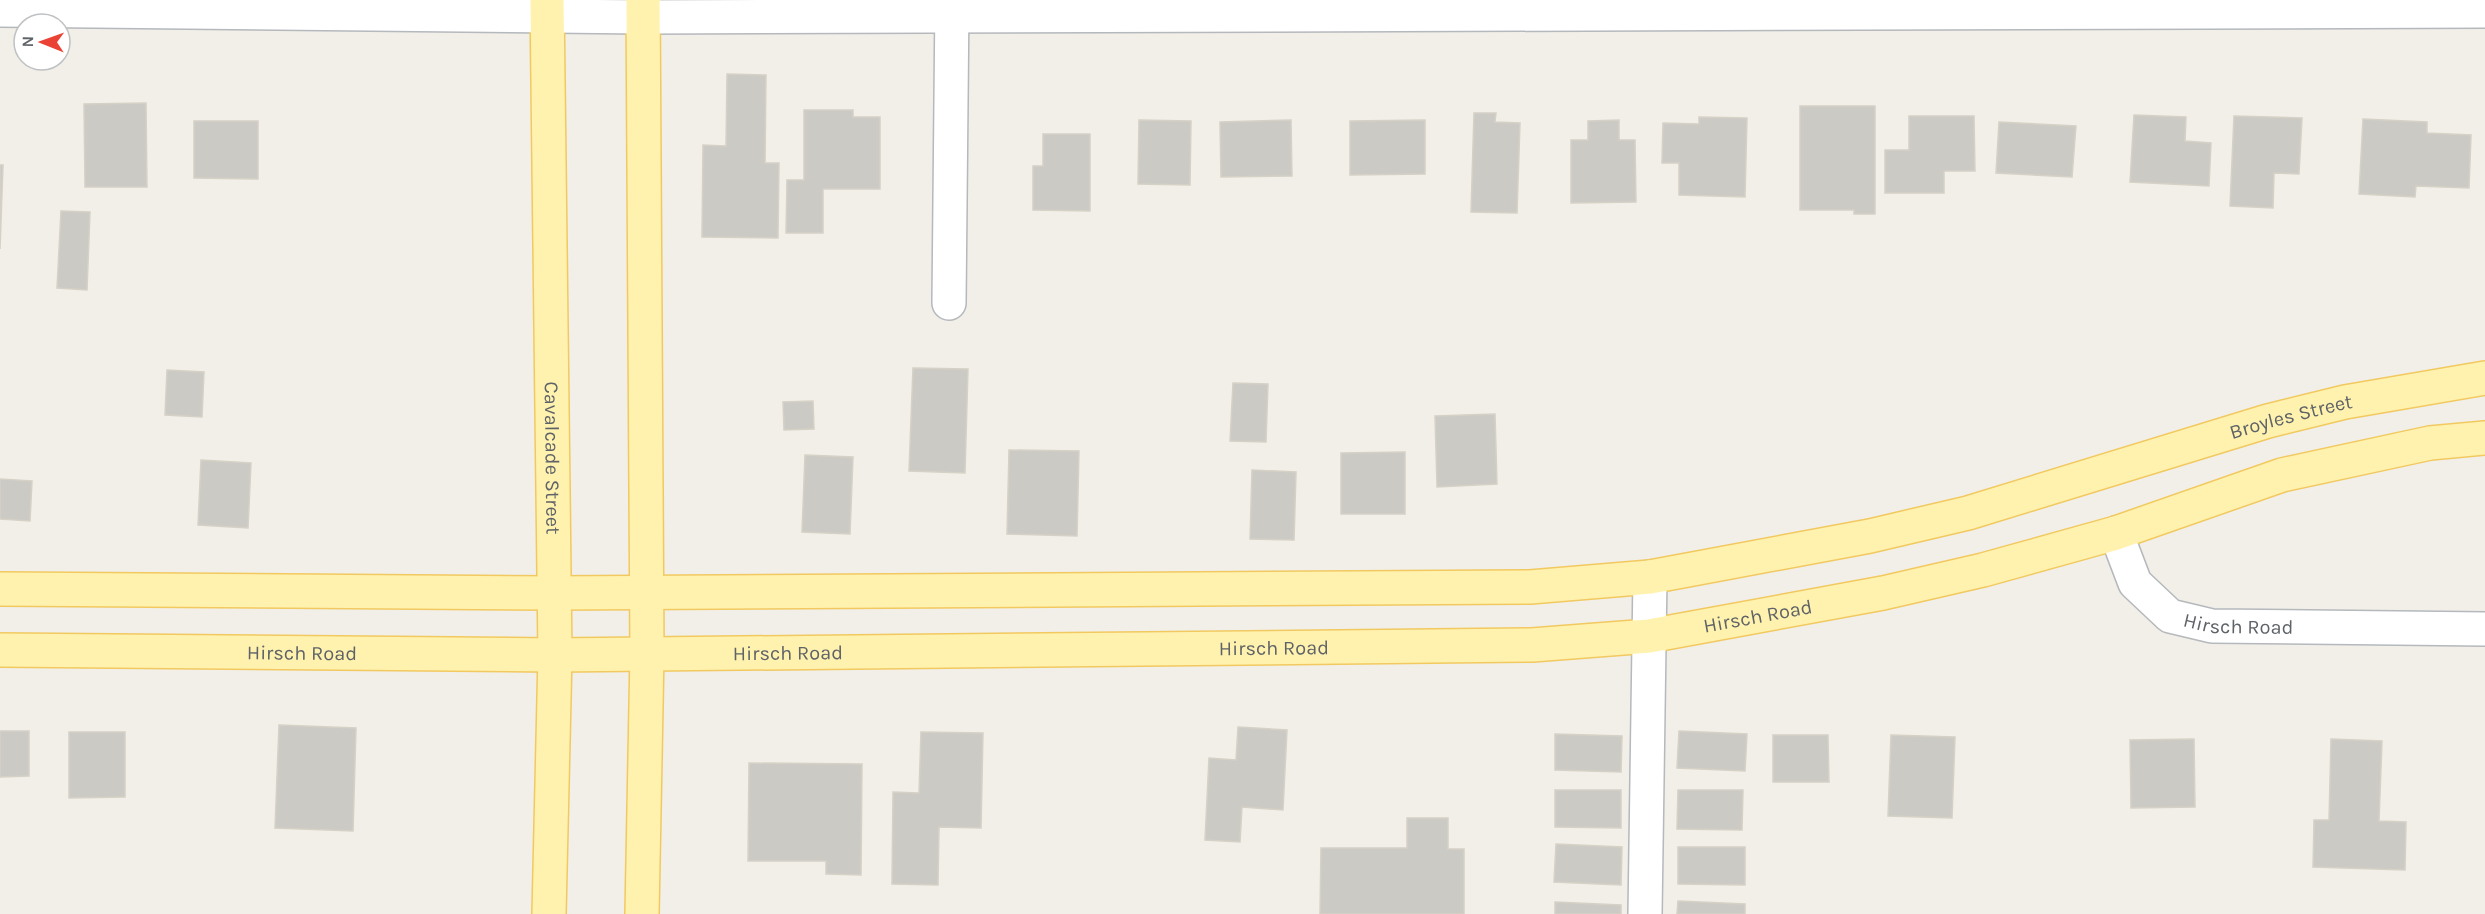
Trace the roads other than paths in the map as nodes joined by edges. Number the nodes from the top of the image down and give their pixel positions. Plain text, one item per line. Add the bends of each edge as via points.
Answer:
1 (547, 7) edge
2 (643, 8) edge
3 (952, 8) edge
4 (0, 10) edge
5 (2485, 11) edge
6 (949, 303) dead end
7 (2485, 378) edge
8 (2485, 438) edge
9 (2116, 533) junction
10 (1650, 577) junction
11 (0, 589) edge
12 (646, 592) junction
13 (555, 594) junction
14 (2485, 629) edge
15 (1649, 636) junction
16 (0, 650) edge
17 (647, 653) junction
18 (555, 656) junction
19 (549, 914) edge
20 (642, 914) edge
21 (1645, 914) edge

1 - 2 street
1 - 4 street
1 - 13 main road, Cavalcade Street
2 - 3 street
2 - 12 main road
3 - 5 street
3 - 6 street
7 - 10 main road, Broyles Street via 2345,402 2268,421 1968,513 1870,536
8 - 9 main road via 2430,443 2282,475
9 - 14 street, Hirsch Road via 2135,583 2170,616 2212,626
9 - 15 main road, Hirsch Road via 1883,593
10 - 12 main road via 1530,587
10 - 15 street
11 - 13 main road
12 - 13 main road
12 - 17 main road
13 - 18 main road, Cavalcade Street
15 - 17 main road, Hirsch Road via 1532,645
15 - 21 street
16 - 18 main road, Hirsch Road
17 - 18 main road, Hirsch Road
17 - 20 main road
18 - 19 main road, Cavalcade Street

